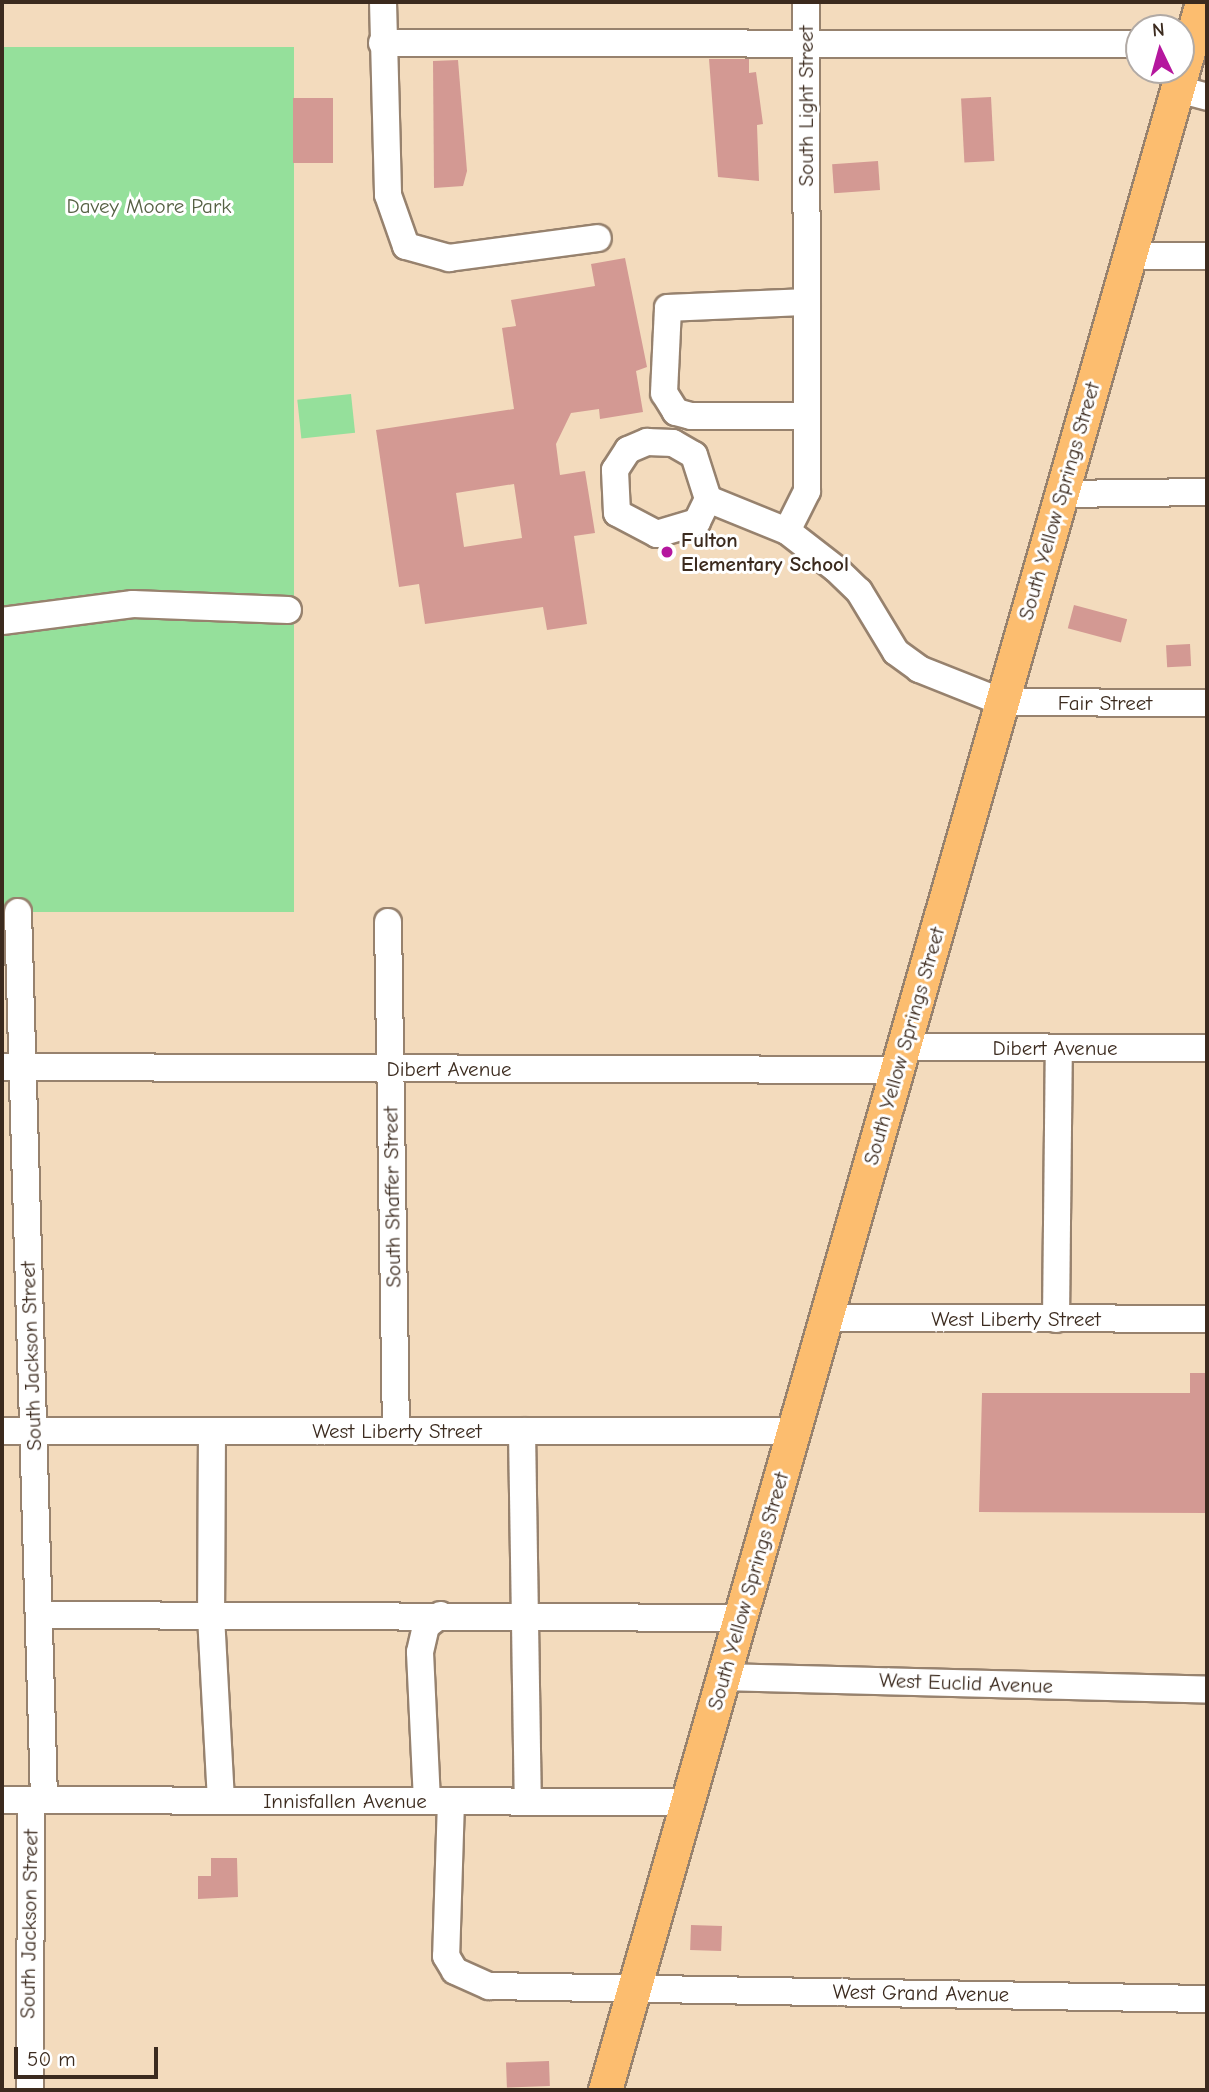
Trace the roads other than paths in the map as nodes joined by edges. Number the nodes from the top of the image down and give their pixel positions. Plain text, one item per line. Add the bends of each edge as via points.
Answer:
1 (383, 2) edge
2 (806, 2) edge
3 (1202, 2) edge
4 (1195, 20) edge
5 (382, 43) junction
6 (1125, 44) edge
7 (806, 46) junction
8 (1192, 93) edge
9 (598, 238) dead end
10 (1129, 256) junction
11 (1207, 256) edge
12 (807, 302) junction
13 (807, 416) junction
14 (1207, 492) edge
15 (1062, 494) junction
16 (708, 499) dead end
17 (787, 531) junction
18 (288, 610) dead end
19 (2, 621) edge
20 (1002, 702) junction
21 (1207, 703) edge
22 (18, 912) dead end
23 (388, 922) dead end
24 (1059, 1048) junction
25 (1207, 1048) edge
26 (900, 1059) junction
27 (12, 1067) edge
28 (390, 1068) junction
29 (825, 1318) junction
30 (1056, 1319) junction
31 (1207, 1319) edge
32 (2, 1430) edge
33 (34, 1431) junction
34 (212, 1431) junction
35 (396, 1431) junction
36 (522, 1431) junction
37 (793, 1431) junction
38 (39, 1615) junction
39 (440, 1615) junction
40 (522, 1615) junction
41 (211, 1616) junction
42 (741, 1618) junction
43 (724, 1677) junction
44 (1207, 1690) edge
45 (2, 1800) edge
46 (38, 1800) junction
47 (221, 1800) junction
48 (439, 1801) junction
49 (528, 1801) junction
50 (689, 1802) junction
51 (635, 1986) junction
52 (1207, 1999) edge
53 (30, 2090) edge
54 (605, 2090) edge

1 - 5 street
2 - 7 street, South Light Street
3 - 4 main road, South Yellow Springs Street
5 - 7 street
5 - 9 street via 388,195 406,246 450,258
6 - 7 street
7 - 12 street, South Light Street
8 - 10 main road, South Yellow Springs Street
10 - 11 street
10 - 15 main road, South Yellow Springs Street
12 - 13 street, South Light Street
12 - 13 street via 668,308 664,393 676,412 691,416
13 - 17 street, South Light Street via 807,491
14 - 15 street
15 - 20 main road, South Yellow Springs Street
16 - 17 street
17 - 20 street via 859,591 896,652 919,669
18 - 19 street via 133,604
20 - 21 street, Fair Street
20 - 26 main road, South Yellow Springs Street
22 - 27 street, South Jackson Street
23 - 28 street, South Shaffer Street
24 - 25 street, Dibert Avenue
24 - 26 street, Dibert Avenue
24 - 30 street
26 - 28 street, Dibert Avenue
26 - 29 main road, South Yellow Springs Street
27 - 28 street, Dibert Avenue
27 - 33 street, South Jackson Street
28 - 35 street, South Shaffer Street
29 - 30 street, West Liberty Street
29 - 37 main road, South Yellow Springs Street
30 - 31 street, West Liberty Street
32 - 33 street, West Liberty Street
33 - 34 street, West Liberty Street
33 - 38 street, South Jackson Street
34 - 35 street, West Liberty Street
34 - 41 street
35 - 36 street, West Liberty Street
36 - 37 street, West Liberty Street
36 - 40 street
37 - 42 main road, South Yellow Springs Street
38 - 41 street
38 - 46 street, South Jackson Street
39 - 40 street
39 - 41 street
39 - 48 street, West Grand Avenue via 426,1626 420,1652
40 - 42 street
40 - 49 street
41 - 47 street
42 - 43 main road, South Yellow Springs Street
43 - 44 street, West Euclid Avenue
43 - 50 main road, South Yellow Springs Street
45 - 46 street, Innisfallen Avenue
46 - 47 street, Innisfallen Avenue
46 - 53 street, South Jackson Street
47 - 48 street, Innisfallen Avenue
48 - 49 street, Innisfallen Avenue
48 - 51 street, West Grand Avenue via 443,1939 455,1971 489,1986
49 - 50 street, Innisfallen Avenue
50 - 51 main road, South Yellow Springs Street
51 - 52 street, West Grand Avenue
51 - 54 main road, South Yellow Springs Street

